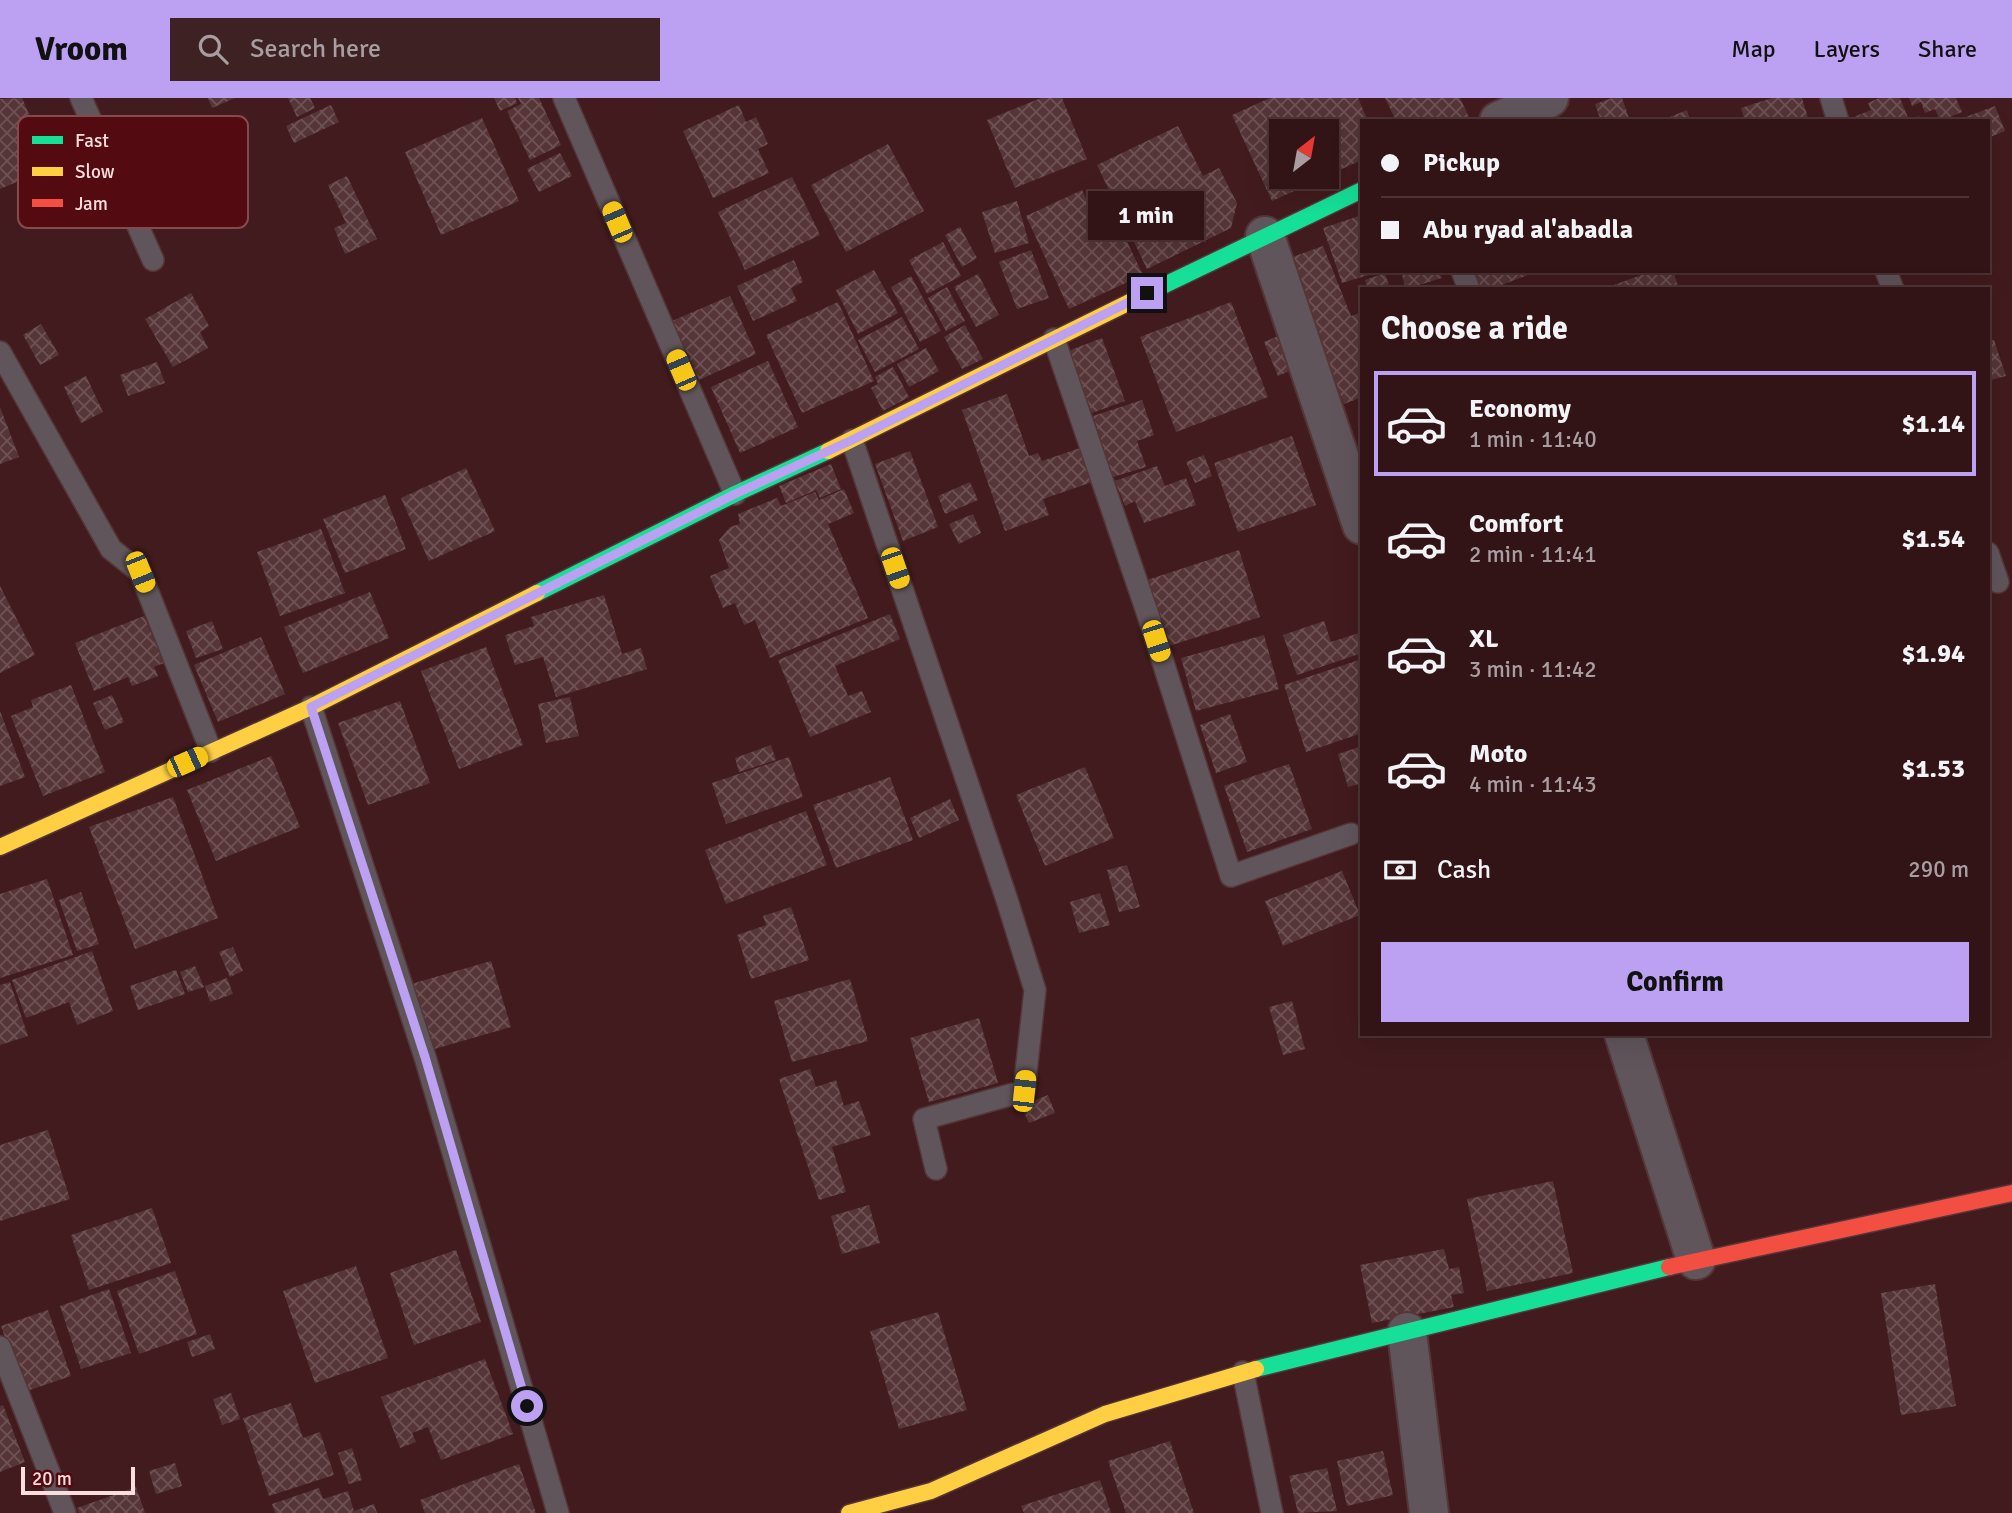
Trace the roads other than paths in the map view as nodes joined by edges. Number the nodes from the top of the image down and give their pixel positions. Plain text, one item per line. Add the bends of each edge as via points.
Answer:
1 (81, 98) edge
2 (564, 98) edge
3 (1549, 98) edge
4 (1830, 98) edge
5 (89, 116) edge
6 (1503, 119) edge
7 (1837, 119) edge
8 (1360, 191) edge
9 (139, 228) edge
10 (1265, 236) junction
11 (153, 260) dead end
12 (1054, 339) junction
13 (0, 352) edge
14 (852, 440) junction
15 (735, 494) junction
16 (1360, 519) edge
17 (1990, 559) edge
18 (1998, 582) dead end
19 (311, 707) junction
20 (211, 751) junction
21 (1351, 834) dead end
22 (0, 847) edge
23 (1625, 1036) edge
24 (936, 1169) dead end
25 (2012, 1193) edge
26 (1696, 1260) junction
27 (1408, 1332) junction
28 (0, 1348) edge
29 (1243, 1372) junction
30 (931, 1491) junction
31 (65, 1513) edge
32 (558, 1513) edge
33 (849, 1513) edge
34 (937, 1513) edge
35 (1272, 1513) edge
36 (1429, 1513) edge

1 - 5 lane
2 - 15 lane
3 - 6 street
4 - 7 lane
8 - 10 street
9 - 11 lane
10 - 12 street
10 - 16 street
12 - 14 street
12 - 21 lane via 1231,876
13 - 20 lane via 111,550 140,572
14 - 15 street
14 - 24 lane via 1035,990 1024,1091 924,1119
15 - 19 street
17 - 18 lane
19 - 20 street
19 - 32 lane via 425,1057
20 - 22 street
23 - 26 street
25 - 26 street
26 - 27 street
27 - 29 street
27 - 36 street
28 - 31 lane
29 - 30 street via 1105,1414
29 - 35 lane
30 - 33 street
30 - 34 lane

